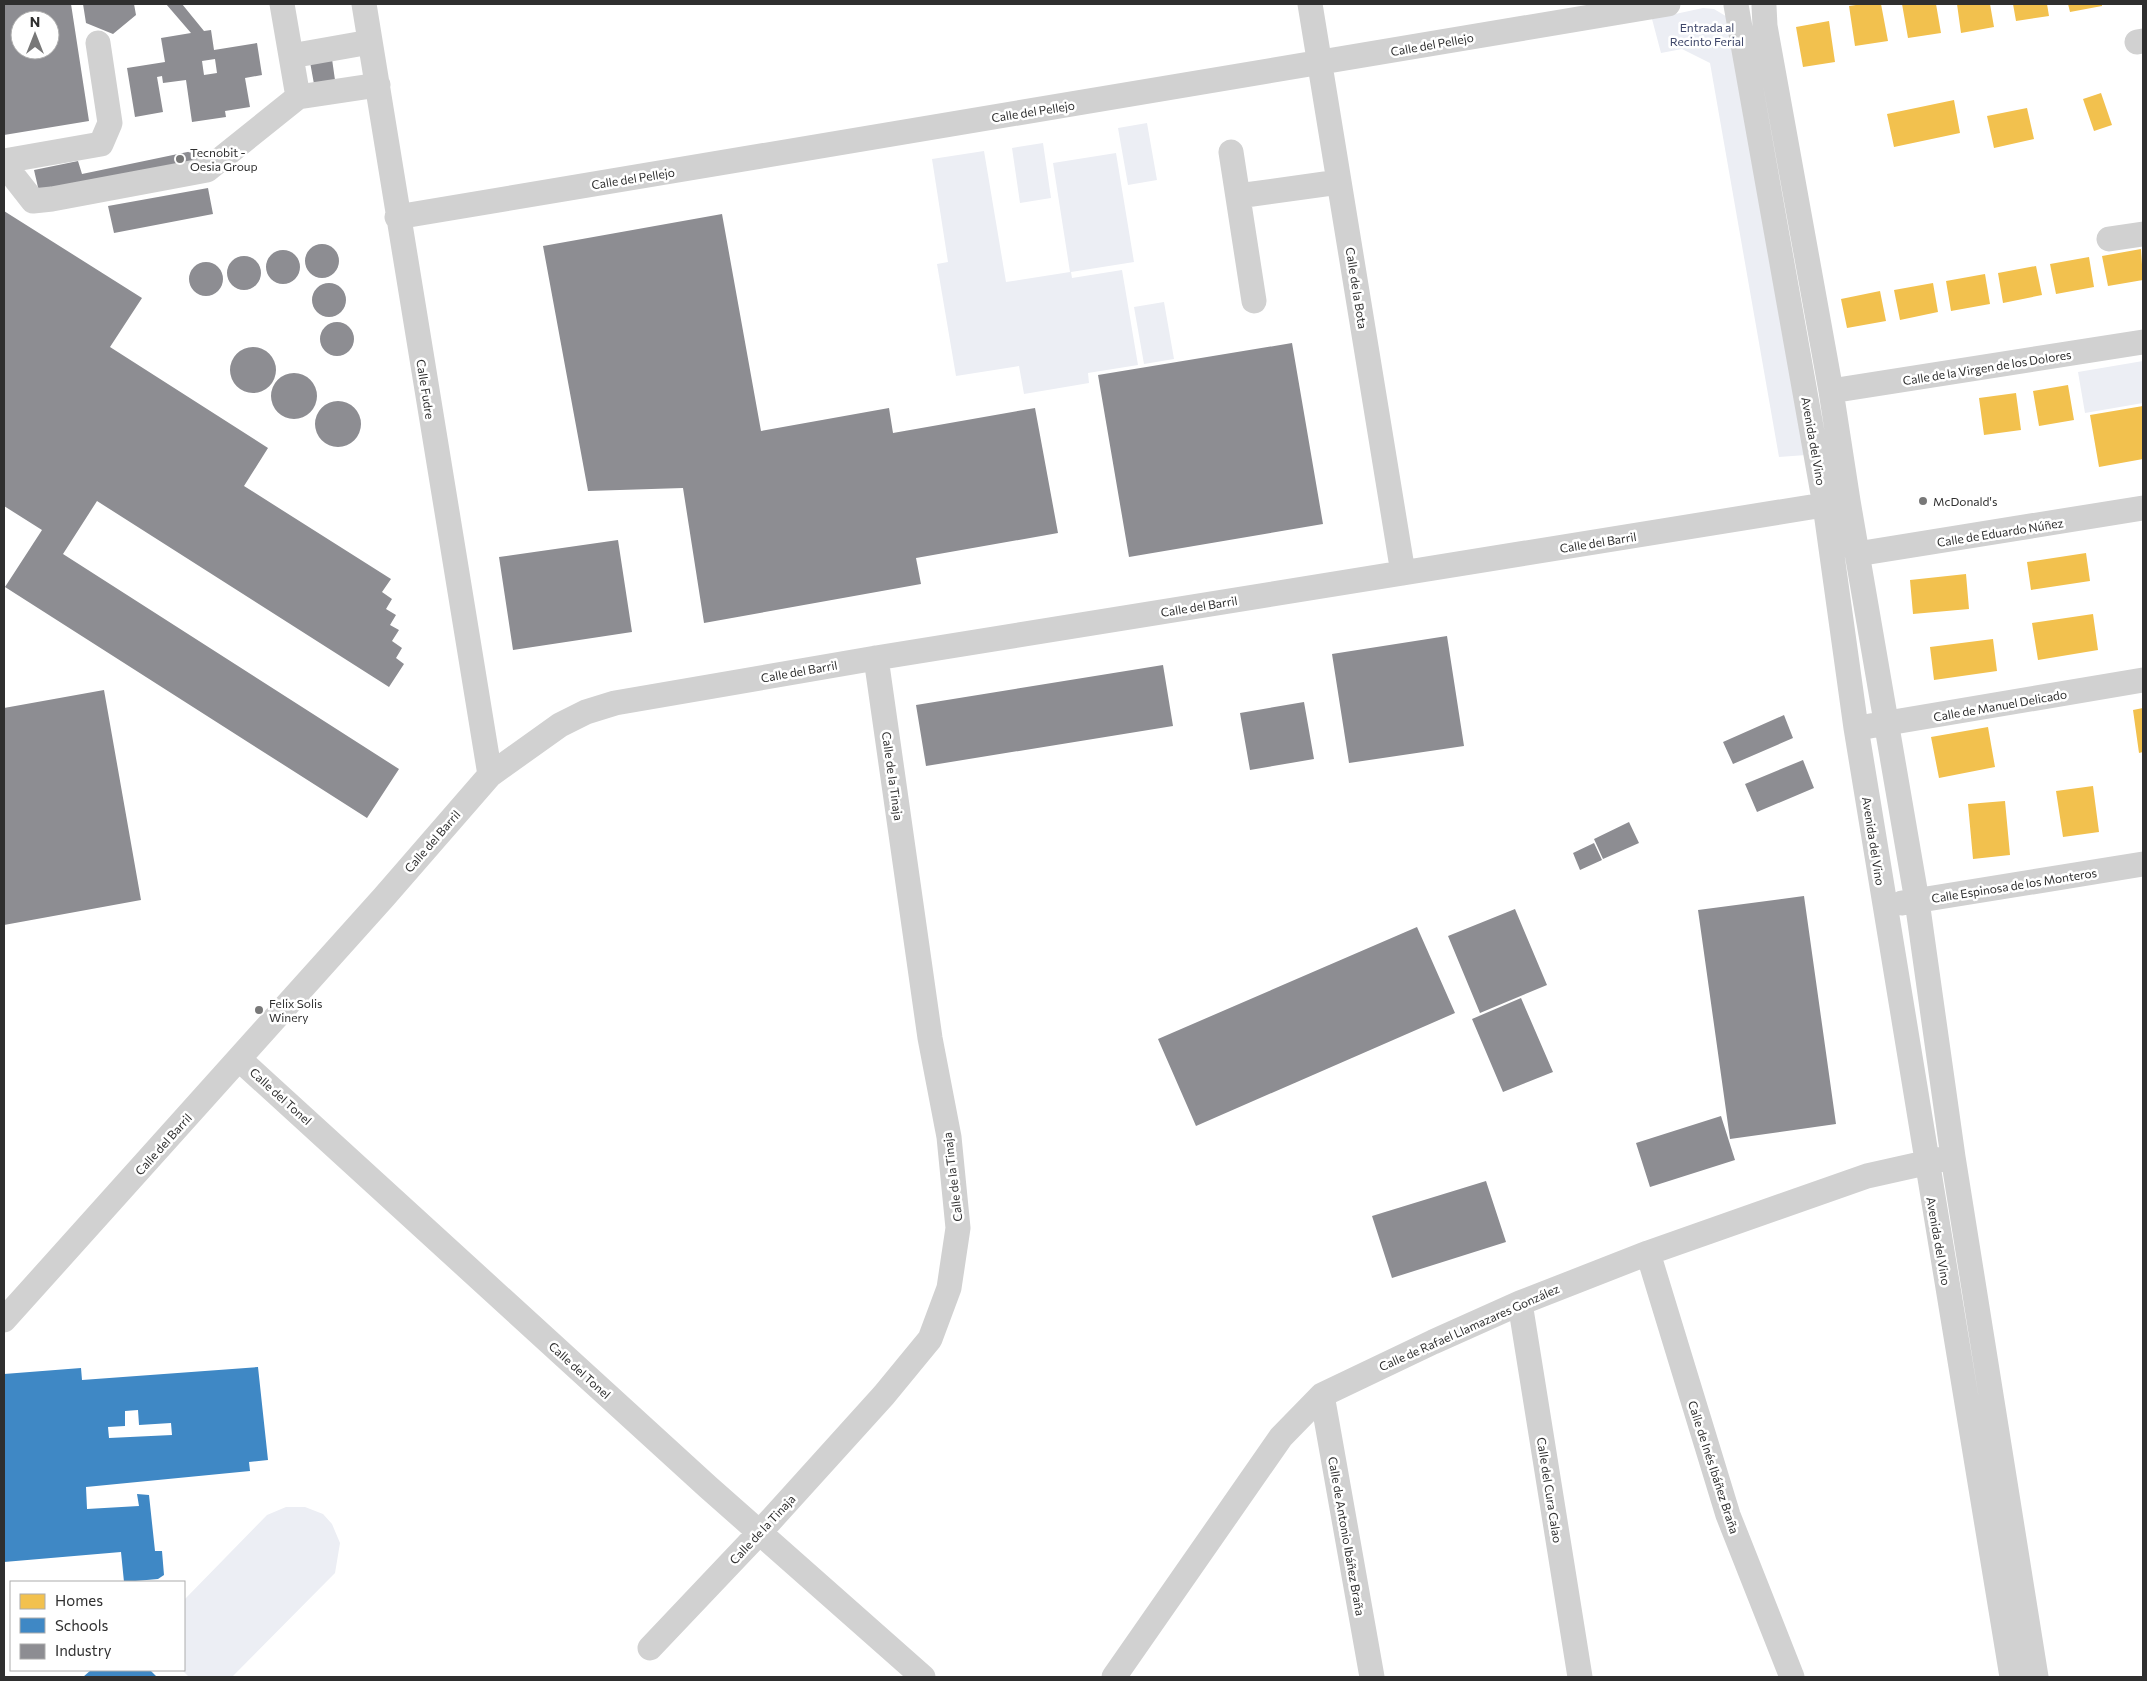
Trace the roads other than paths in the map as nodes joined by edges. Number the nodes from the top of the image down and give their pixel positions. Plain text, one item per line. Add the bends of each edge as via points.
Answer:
1 (282, 4) edge
2 (364, 4) edge
3 (1310, 4) edge
4 (1668, 4) edge
5 (1736, 4) edge
6 (1765, 5) edge
7 (370, 42) junction
8 (98, 44) dead end
9 (291, 56) junction
10 (1320, 64) junction
11 (378, 85) junction
12 (298, 97) junction
13 (1231, 152) dead end
14 (4, 163) edge
15 (1339, 182) junction
16 (1238, 196) junction
17 (398, 217) junction
18 (2143, 234) edge
19 (2110, 239) dead end
20 (1254, 301) dead end
21 (2143, 342) edge
22 (1831, 391) junction
23 (1836, 503) junction
24 (2143, 508) edge
25 (1857, 554) junction
26 (1404, 572) junction
27 (876, 658) junction
28 (2143, 680) edge
29 (1886, 724) junction
30 (1856, 728) junction
31 (490, 775) junction
32 (2143, 864) edge
33 (1917, 901) junction
34 (1884, 906) junction
35 (240, 1059) junction
36 (1953, 1157) junction
37 (1926, 1163) junction
38 (1648, 1253) junction
39 (1520, 1303) junction
40 (4, 1320) edge
41 (1322, 1395) junction
42 (760, 1532) junction
43 (650, 1648) dead end
44 (923, 1677) edge
45 (1114, 1677) edge
46 (1372, 1677) edge
47 (1580, 1677) edge
48 (1792, 1677) edge
49 (2012, 1677) edge
50 (2036, 1677) edge

1 - 9 street
2 - 7 street, Calle Fudre
3 - 10 street, Calle de la Bota
4 - 10 street, Calle del Pellejo
5 - 6 street via 1750,12
5 - 23 street, Avenida del Vino
6 - 22 street, Avenida del Vino via 1764,26
7 - 9 street
7 - 11 street, Calle Fudre
8 - 14 street via 110,123 101,144
9 - 12 street
10 - 15 street, Calle de la Bota
10 - 17 street, Calle del Pellejo
11 - 12 street
11 - 17 street, Calle Fudre
12 - 14 street via 208,170 33,201
13 - 16 street
15 - 16 street
15 - 26 street, Calle de la Bota
16 - 20 street
17 - 31 street, Calle Fudre
18 - 19 street
21 - 22 street, Calle de la Virgen de los Dolores
22 - 23 street, Avenida del Vino
23 - 25 street, Avenida del Vino
23 - 26 street, Calle del Barril
23 - 30 street, Avenida del Vino
24 - 25 street, Calle de Eduardo Núñez
25 - 29 street, Avenida del Vino
26 - 27 street, Calle del Barril
27 - 31 street, Calle del Barril via 615,703 560,725
27 - 42 street, Calle de la Tinaja via 930,1038 948,1137 958,1228 948,1288 930,1339
28 - 29 street, Calle de Manuel Delicado
29 - 30 street, Calle de Manuel Delicado
29 - 33 street, Avenida del Vino
30 - 34 street, Avenida del Vino
31 - 35 street, Calle del Barril
32 - 33 street, Calle Espinosa de los Monteros
33 - 34 street, Calle Espinosa de los Monteros
33 - 36 street, Avenida del Vino
34 - 37 street, Avenida del Vino
35 - 40 street, Calle del Barril
35 - 42 street, Calle del Tonel
36 - 37 street, Calle de Rafael Llamazares González
36 - 50 street, Avenida del Vino
37 - 38 street, Calle de Rafael Llamazares González via 1867,1176
37 - 49 street, Avenida del Vino
38 - 39 street, Calle de Rafael Llamazares González
38 - 48 street, Calle de Inés Ibáñez Braña via 1728,1515
39 - 41 street, Calle de Rafael Llamazares González
39 - 47 street, Calle del Cura Calao
41 - 45 street, Calle de Rafael Llamazares González via 1281,1437
41 - 46 street, Calle de Antonio Ibáñez Braña
42 - 43 street, Calle de la Tinaja
42 - 44 street, Calle del Tonel

